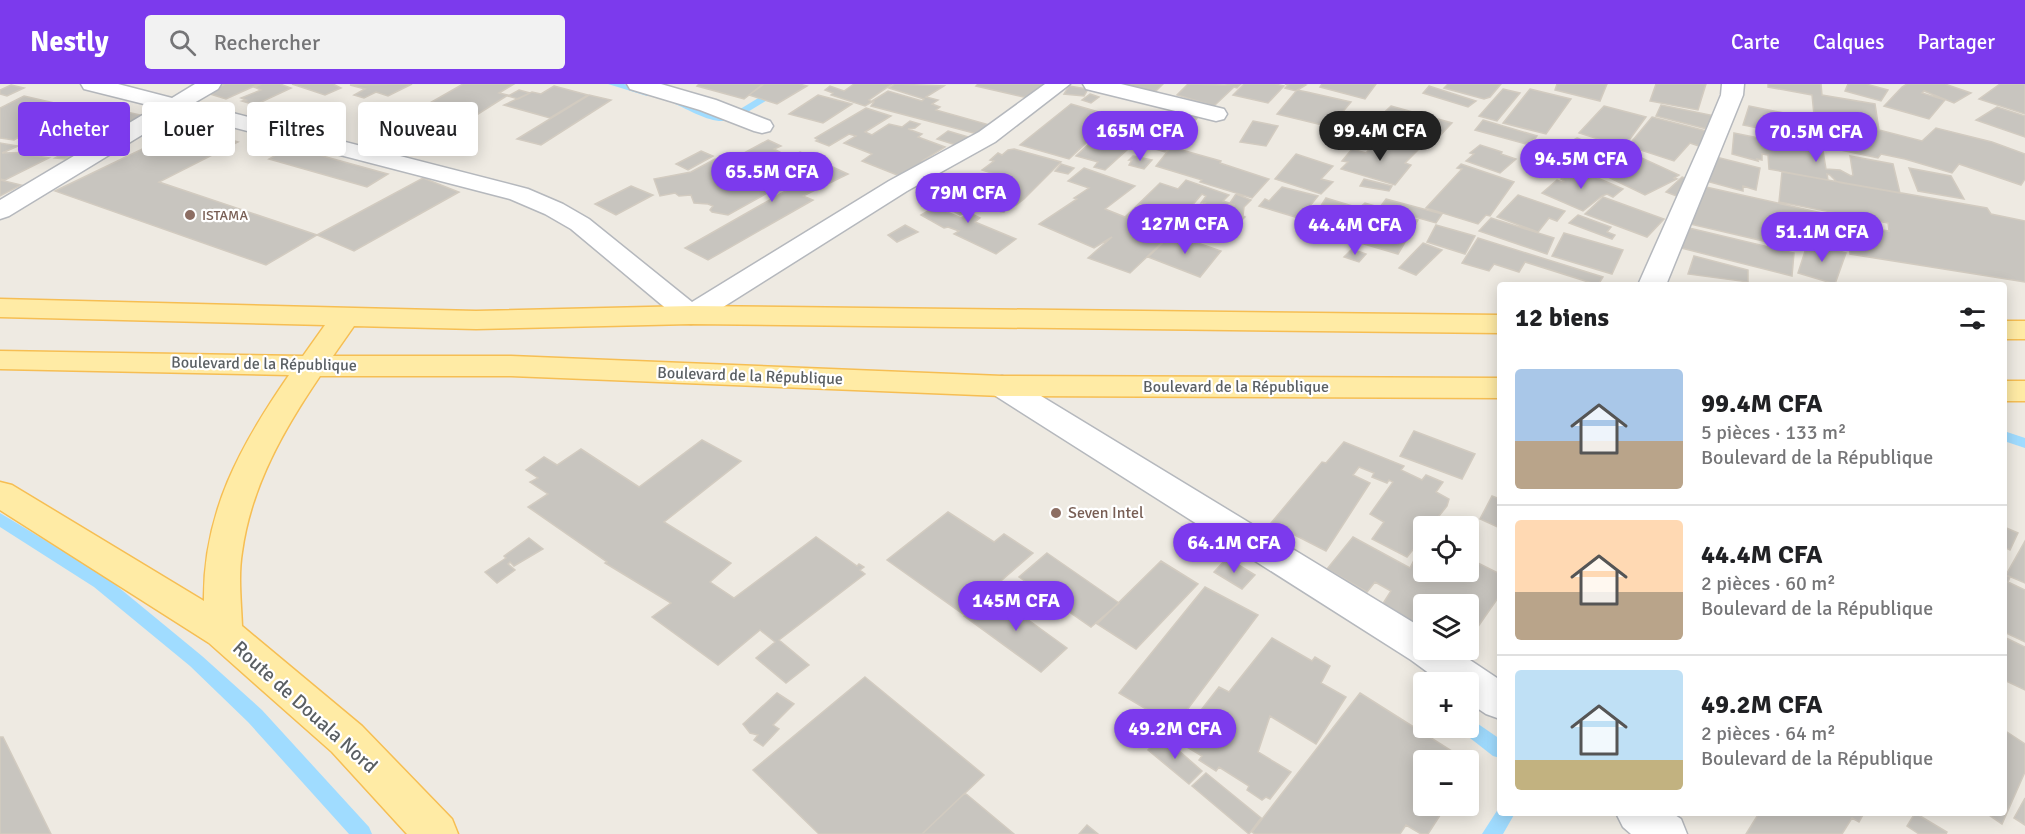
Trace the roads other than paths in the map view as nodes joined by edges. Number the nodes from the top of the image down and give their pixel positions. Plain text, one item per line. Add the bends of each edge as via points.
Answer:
1 (92, 84) edge
2 (210, 84) edge
3 (638, 84) edge
4 (1059, 84) edge
5 (1094, 84) edge
6 (1732, 84) edge
7 (167, 102) edge
8 (178, 102) edge
9 (1216, 114) dead end
10 (235, 120) edge
11 (142, 124) edge
12 (762, 126) dead end
13 (0, 211) edge
14 (1653, 282) edge
15 (0, 308) edge
16 (691, 315) junction
17 (345, 317) junction
18 (1497, 324) edge
19 (2007, 330) edge
20 (2025, 330) edge
21 (0, 360) edge
22 (312, 366) junction
23 (1002, 386) junction
24 (1497, 388) edge
25 (2007, 391) edge
26 (2025, 391) edge
27 (0, 494) edge
28 (223, 632) junction
29 (1413, 642) edge
30 (1440, 660) edge
31 (1497, 700) edge
32 (1642, 816) edge
33 (436, 834) edge
34 (1665, 834) edge

1 - 7 street
2 - 8 street
3 - 12 street
4 - 16 street via 987,137 898,186
5 - 9 street
6 - 14 street via 1732,95 1710,156
10 - 16 street via 528,197 554,208 580,224
11 - 13 street
15 - 17 main road
16 - 17 main road via 476,320
16 - 18 main road
17 - 22 main road
19 - 20 main road
21 - 22 main road, Boulevard de la République
22 - 23 main road, Boulevard de la République via 511,366
22 - 28 main road via 280,412 236,496 224,551
23 - 24 main road, Boulevard de la République
23 - 29 street
25 - 26 main road
27 - 28 main road, Route de Douala Nord
28 - 33 main road, Route de Douala Nord via 347,739
30 - 31 street
32 - 34 street

